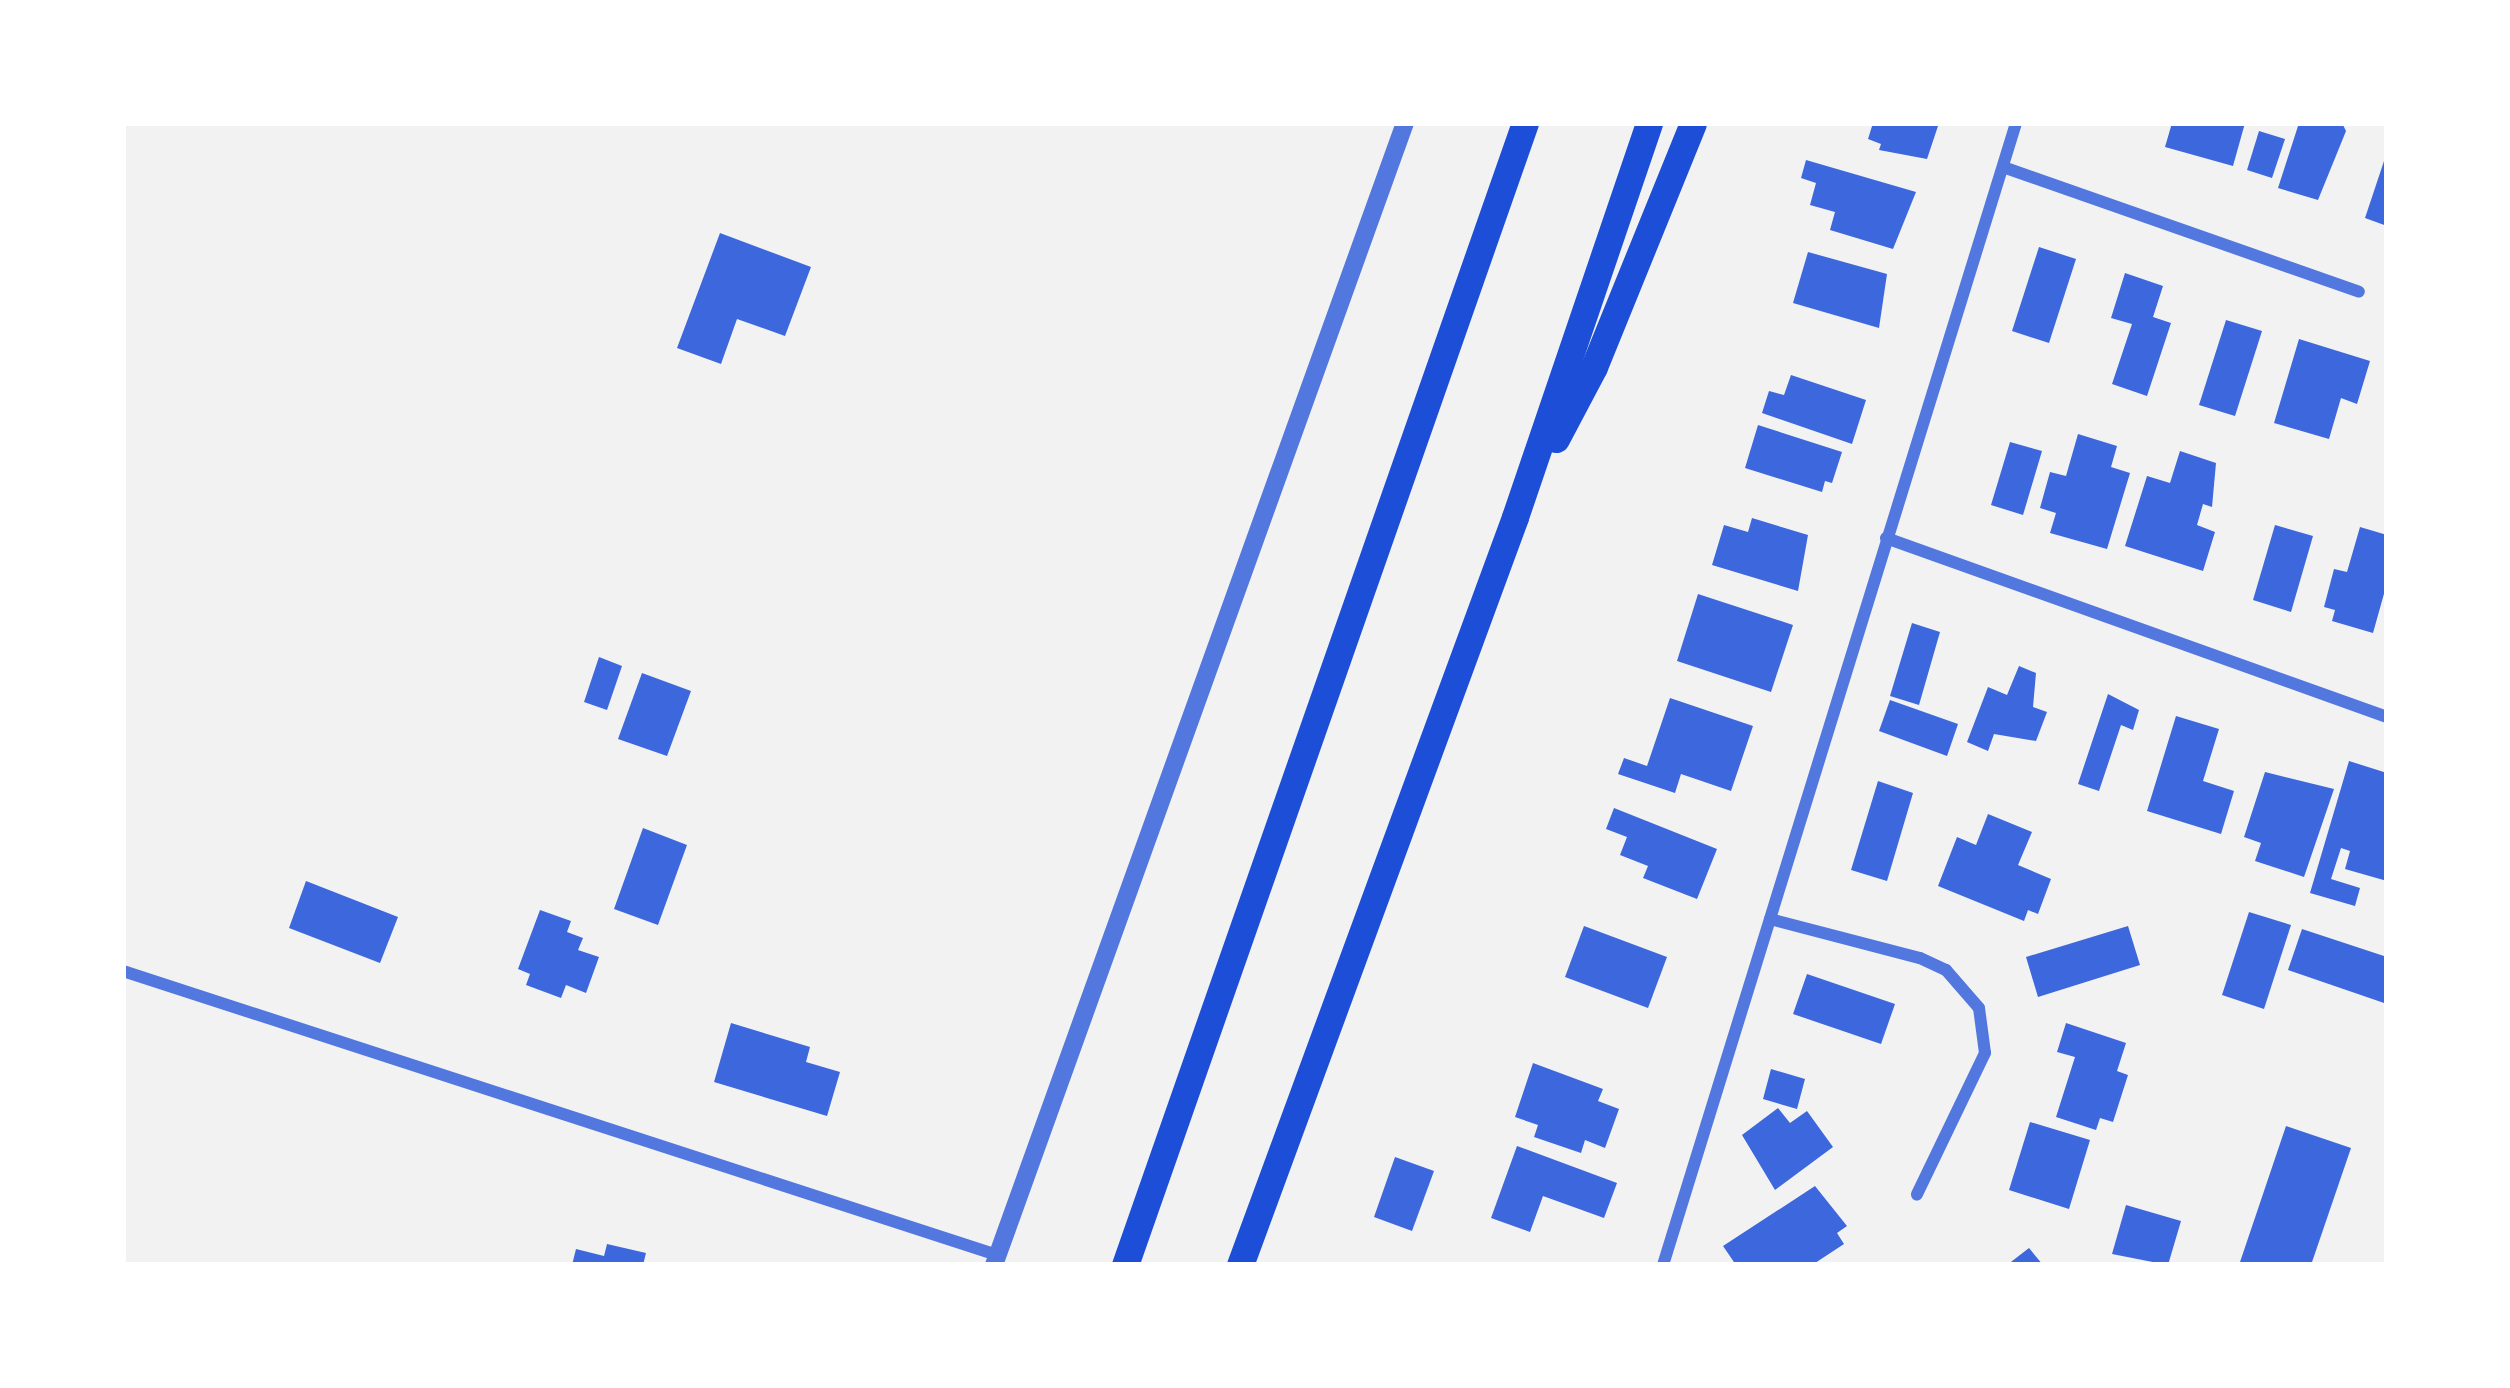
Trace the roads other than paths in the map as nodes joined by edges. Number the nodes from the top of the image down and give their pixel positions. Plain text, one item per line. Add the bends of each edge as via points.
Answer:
1 (1405, 123) edge
2 (1526, 123) edge
3 (1649, 123) edge
4 (1694, 123) edge
5 (2016, 123) edge
6 (2002, 166) junction
7 (2359, 292) dead end
8 (1515, 518) junction
9 (1886, 538) junction
10 (2387, 717) edge
11 (1770, 919) junction
12 (123, 971) edge
13 (1917, 1194) dead end
14 (995, 1260) edge
15 (1125, 1265) edge
16 (1240, 1265) edge
17 (1663, 1265) edge

1 - 14 street
2 - 15 highway
3 - 8 highway
4 - 8 highway via 1594,367
5 - 6 street
6 - 7 street
6 - 9 street
8 - 16 highway
9 - 10 street
9 - 11 street
11 - 13 street via 1920,958 1946,970 1979,1008 1985,1053
11 - 17 street
12 - 14 street

